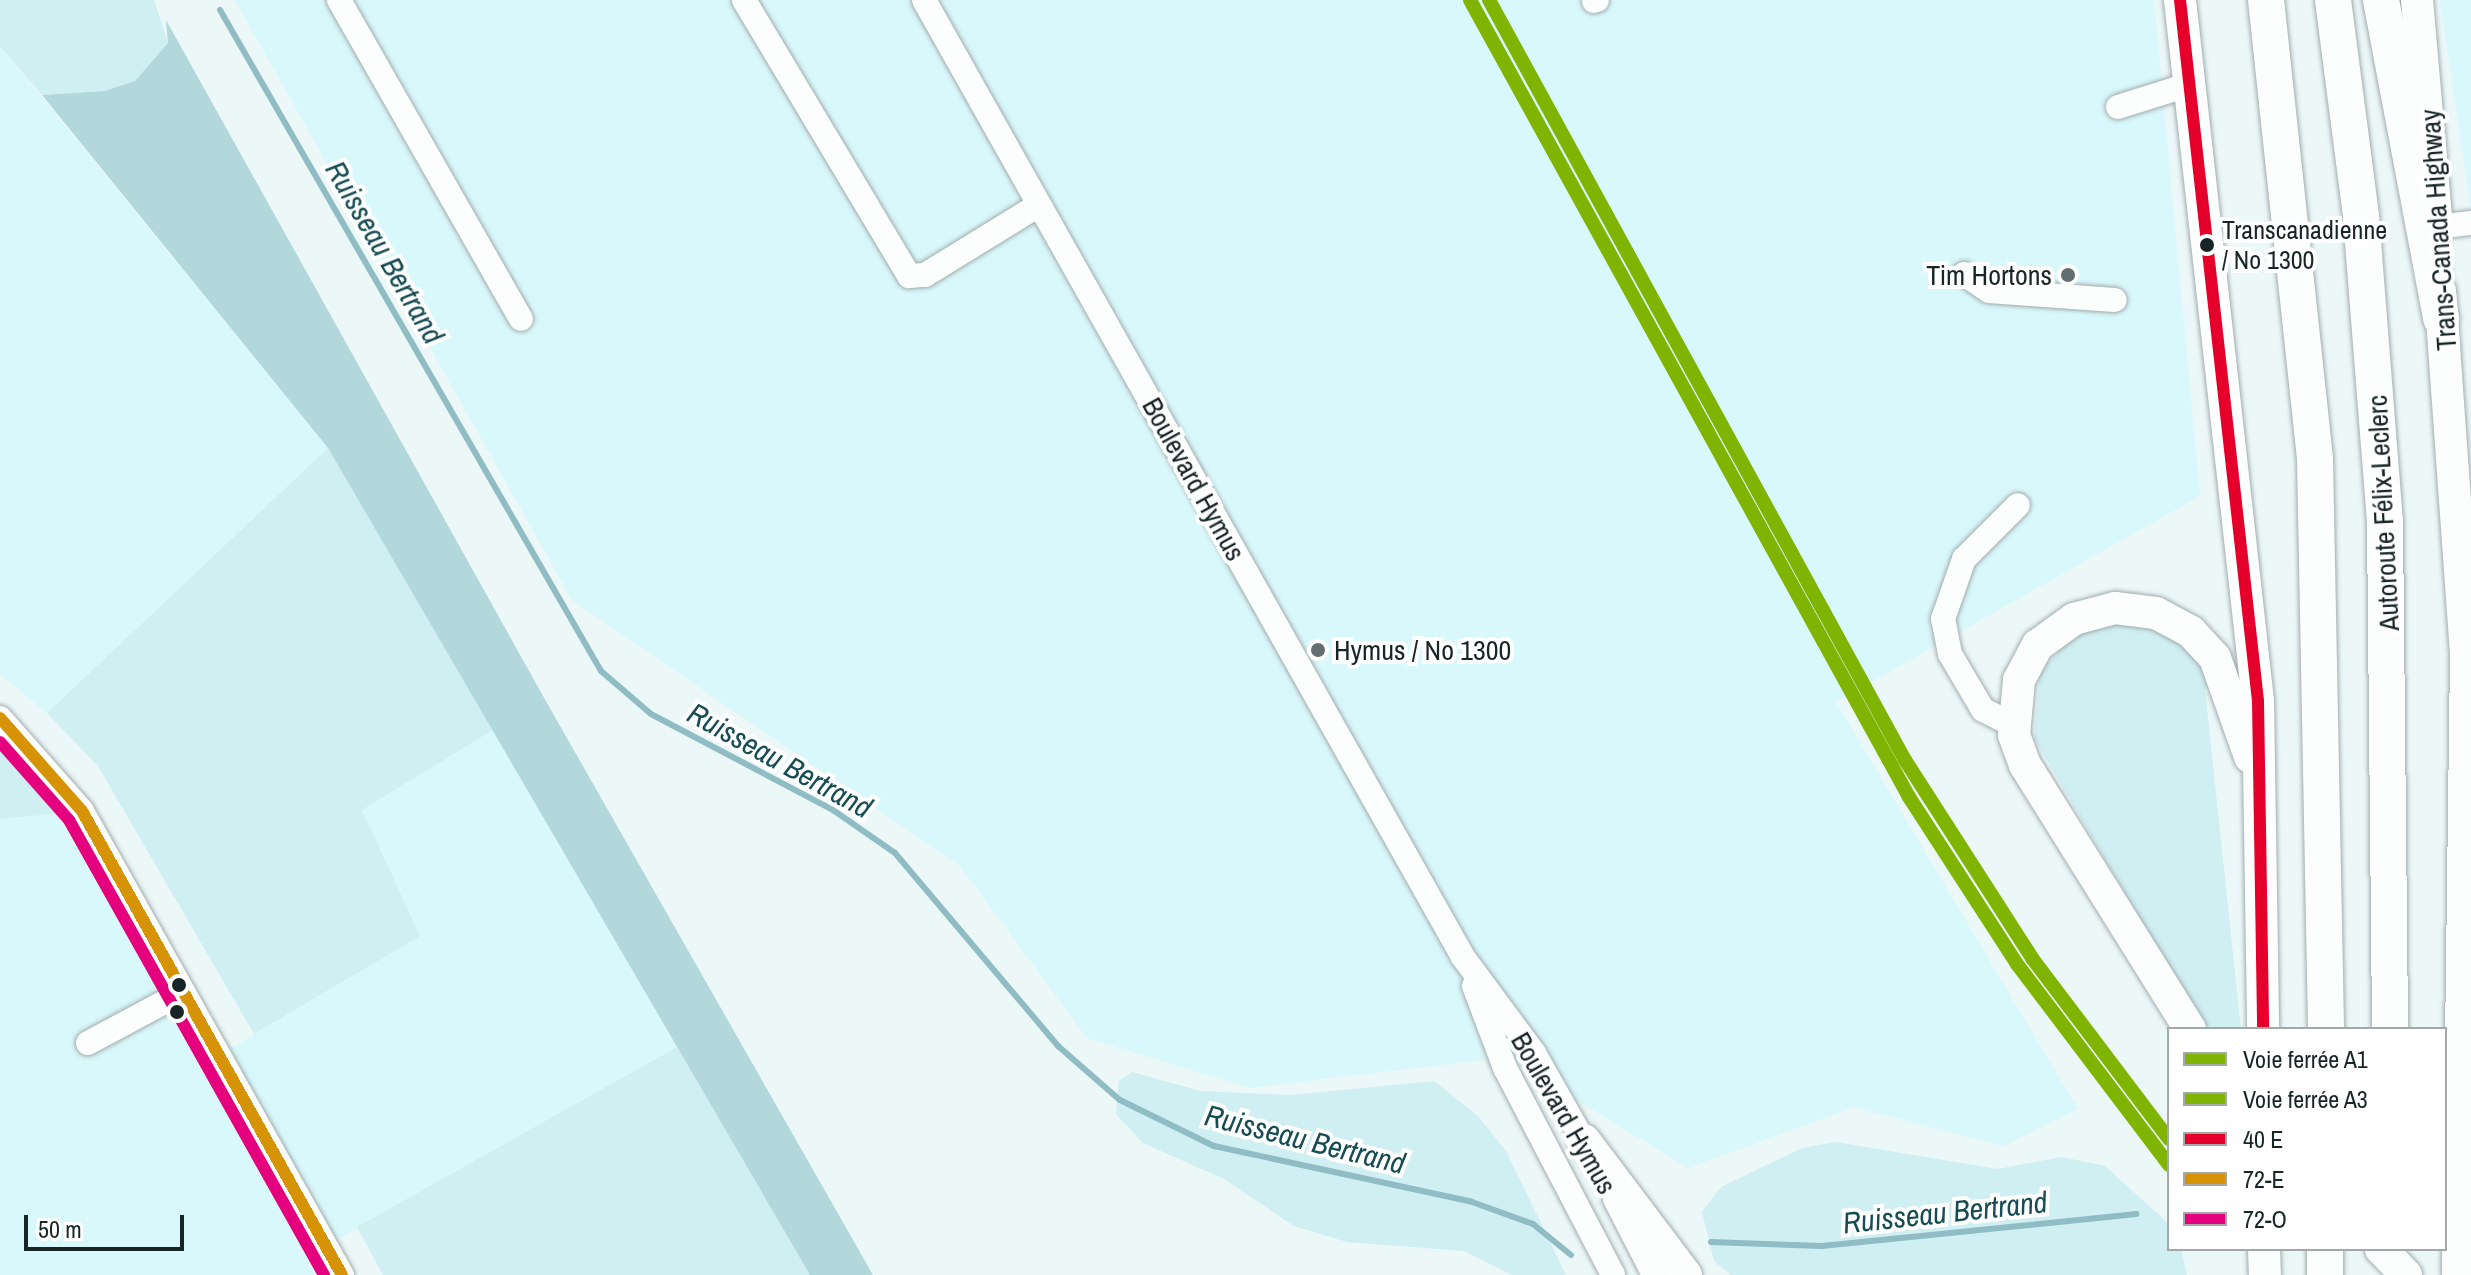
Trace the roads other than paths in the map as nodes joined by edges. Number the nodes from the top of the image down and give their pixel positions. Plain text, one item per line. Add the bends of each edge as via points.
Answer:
1 (339, 0) edge
2 (744, 0) edge
3 (924, 0) edge
4 (2180, 0) edge
5 (2266, 0) edge
6 (2333, 0) edge
7 (2381, 0) edge
8 (2417, 0) edge
9 (2191, 84) junction
10 (2118, 107) dead end
11 (1039, 205) junction
12 (2471, 223) edge
13 (2437, 227) junction
14 (1964, 274) dead end
15 (2115, 300) dead end
16 (2441, 318) junction
17 (521, 319) dead end
18 (2018, 505) dead end
19 (0, 718) edge
20 (2013, 725) junction
21 (2469, 774) edge
22 (2262, 791) junction
23 (1463, 957) junction
24 (183, 992) junction
25 (2189, 1027) edge
26 (2263, 1027) edge
27 (2326, 1027) edge
28 (2390, 1027) edge
29 (88, 1043) dead end
30 (1584, 1140) junction
31 (2264, 1251) edge
32 (2325, 1251) edge
33 (2383, 1251) edge
34 (2389, 1251) edge
35 (342, 1275) edge
36 (1613, 1275) edge
37 (1654, 1275) edge
38 (1686, 1275) edge
39 (2265, 1275) edge
40 (2325, 1275) edge
41 (2389, 1275) edge
42 (2406, 1275) edge
43 (2458, 1275) edge

1 - 17 street
2 - 11 street via 909,276 925,275
3 - 11 street, Boulevard Hymus
4 - 9 main road
5 - 27 highway via 2315,459
6 - 28 highway, Autoroute Félix-Leclerc via 2361,217 2385,522
7 - 16 highway
8 - 13 main road, Trans-Canada Highway
9 - 10 street
9 - 22 main road via 2253,646
11 - 23 street, Boulevard Hymus
12 - 13 street
13 - 16 main road, Trans-Canada Highway
14 - 15 street via 1989,291
16 - 21 main road, Trans-Canada Highway via 2463,565
18 - 20 street via 1964,559 1943,619 1950,654 1983,710
19 - 24 street via 82,811
20 - 22 main road via 2024,668 2048,637 2093,611 2156,613 2191,632 2218,664
20 - 25 main road via 2032,777
21 - 43 main road, Trans-Canada Highway
22 - 26 main road
23 - 30 street, Boulevard Hymus via 1534,1053
23 - 36 street, Boulevard Hymus via 1505,1068
24 - 29 street
24 - 35 street
30 - 37 street, Boulevard Hymus
30 - 38 main road
31 - 39 main road
32 - 40 highway
33 - 42 main road, bridge
34 - 41 highway

